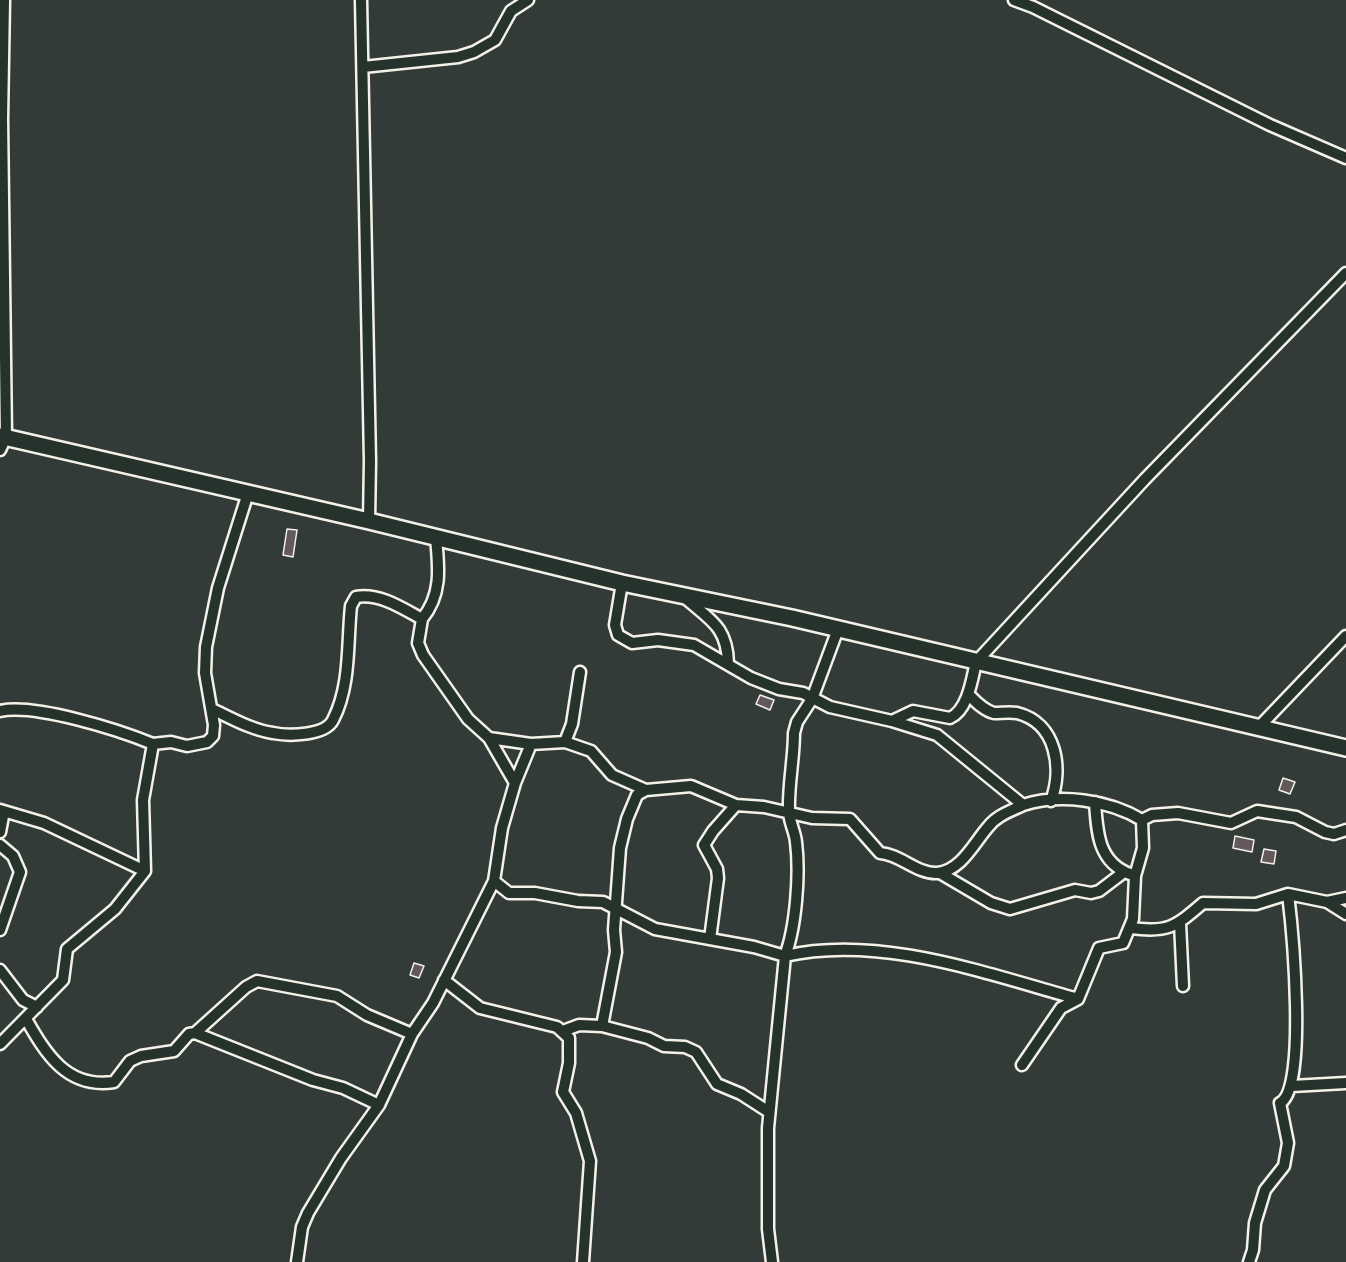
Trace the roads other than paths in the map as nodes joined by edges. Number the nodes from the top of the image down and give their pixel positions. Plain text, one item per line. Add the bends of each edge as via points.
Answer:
1 (4, 0) edge
2 (361, 0) edge
3 (528, 0) edge
4 (1014, 0) edge
5 (363, 67) junction
6 (1346, 158) edge
7 (1346, 273) edge
8 (2, 441) edge
9 (248, 494) junction
10 (369, 521) junction
11 (436, 538) junction
12 (622, 584) junction
13 (681, 595) junction
14 (422, 619) junction
15 (838, 629) junction
16 (1346, 636) edge
17 (976, 662) junction
18 (728, 663) junction
19 (580, 672) dead end
20 (968, 694) junction
21 (812, 699) junction
22 (212, 709) junction
23 (0, 711) edge
24 (892, 721) junction
25 (1257, 729) junction
26 (489, 738) junction
27 (565, 742) junction
28 (153, 744) junction
29 (531, 744) junction
30 (1346, 748) edge
31 (515, 783) junction
32 (646, 790) junction
33 (1051, 801) junction
34 (1095, 802) junction
35 (736, 805) junction
36 (1023, 805) junction
37 (0, 811) edge
38 (789, 813) junction
39 (1142, 820) junction
40 (1346, 830) edge
41 (0, 832) edge
42 (0, 845) edge
43 (145, 871) junction
44 (1124, 872) junction
45 (940, 873) junction
46 (1135, 876) junction
47 (494, 881) junction
48 (1288, 894) junction
49 (1346, 898) edge
50 (1327, 902) junction
51 (617, 909) junction
52 (1346, 915) edge
53 (1180, 923) junction
54 (1131, 928) junction
55 (0, 930) edge
56 (710, 939) junction
57 (785, 956) junction
58 (0, 970) edge
59 (444, 980) junction
60 (1183, 986) dead end
61 (1078, 999) junction
62 (37, 1007) junction
63 (26, 1019) junction
64 (602, 1026) junction
65 (563, 1032) junction
66 (195, 1033) junction
67 (412, 1034) junction
68 (0, 1044) edge
69 (1022, 1065) dead end
70 (1346, 1083) edge
71 (1292, 1086) junction
72 (379, 1105) junction
73 (769, 1112) junction
74 (297, 1262) edge
75 (583, 1262) edge
76 (772, 1262) edge
77 (1249, 1262) edge

1 - 8 street
2 - 5 street
3 - 5 street via 511,10 495,40 474,51 458,57
4 - 6 street
5 - 10 street
7 - 17 street via 1145,479
8 - 9 main road
9 - 10 main road
9 - 22 street via 218,588 206,647 205,673
10 - 11 main road
11 - 12 main road
11 - 14 street via 437,593
12 - 13 main road
12 - 18 street via 615,625 618,635 632,643 658,640 694,645
13 - 15 main road
13 - 18 street via 723,633
14 - 22 street via 367,595 356,597 351,606 344,687 333,721 323,729 273,733
14 - 26 street via 418,643 423,655 468,718
15 - 17 main road
15 - 21 street
16 - 25 street
17 - 20 street
17 - 25 main road
18 - 21 street via 751,678
19 - 27 street via 572,724
20 - 24 street via 950,718 913,711
20 - 33 street via 992,713 1017,713 1042,728 1055,750 1057,765
21 - 24 street via 822,705
21 - 38 street via 794,733
22 - 28 street via 213,736 207,742 187,746 171,742
23 - 28 street via 26,708 46,712
24 - 36 street via 937,735
25 - 30 main road
26 - 29 street
26 - 31 street
27 - 29 street
27 - 32 street via 591,751 612,775
28 - 43 street via 143,800
29 - 31 street
31 - 47 street via 502,828
32 - 35 street via 691,786
32 - 51 street via 637,795 627,819 618,863
33 - 34 street
33 - 36 street
34 - 39 street via 1125,810
34 - 44 street via 1102,850 1110,863
35 - 38 street
35 - 56 street via 704,845 718,878
36 - 45 street via 1001,815 964,858
37 - 41 street
37 - 43 street via 44,823
38 - 45 street via 850,819 880,853
38 - 57 street via 797,865
39 - 40 street via 1178,813 1231,823 1257,811 1296,817 1334,834
39 - 46 street via 1143,848
42 - 55 street via 19,865 20,872
43 - 62 street via 114,909 67,949 63,980
44 - 45 street via 1099,891 1075,890 1010,909 991,903
44 - 46 street
46 - 54 street
47 - 51 street via 509,892 603,902
47 - 59 street
48 - 50 street
48 - 53 street via 1256,904 1203,903
48 - 71 street via 1296,1016
49 - 50 street
50 - 52 street
51 - 56 street via 655,929
51 - 64 street via 616,952
53 - 54 street via 1155,930
53 - 60 street
54 - 61 street via 1123,943 1099,948
56 - 57 street
57 - 61 street via 812,950 899,955 972,968
57 - 73 street
58 - 62 street via 23,1000
59 - 65 street via 480,1008 539,1021
59 - 67 street
61 - 69 street via 1061,1008
62 - 63 street
63 - 66 street via 61,1070 105,1084 114,1082 130,1061 174,1051 189,1034
63 - 68 street
64 - 65 street via 579,1025
64 - 73 street via 696,1052 717,1084
65 - 75 street via 570,1050 563,1092 576,1113 590,1161
66 - 67 street via 257,981 337,996 367,1015
66 - 72 street
67 - 72 street
70 - 71 street
71 - 77 street via 1286,1100 1280,1103 1288,1143 1284,1166 1265,1190 1257,1212
72 - 74 street via 308,1213
73 - 76 street via 768,1229

